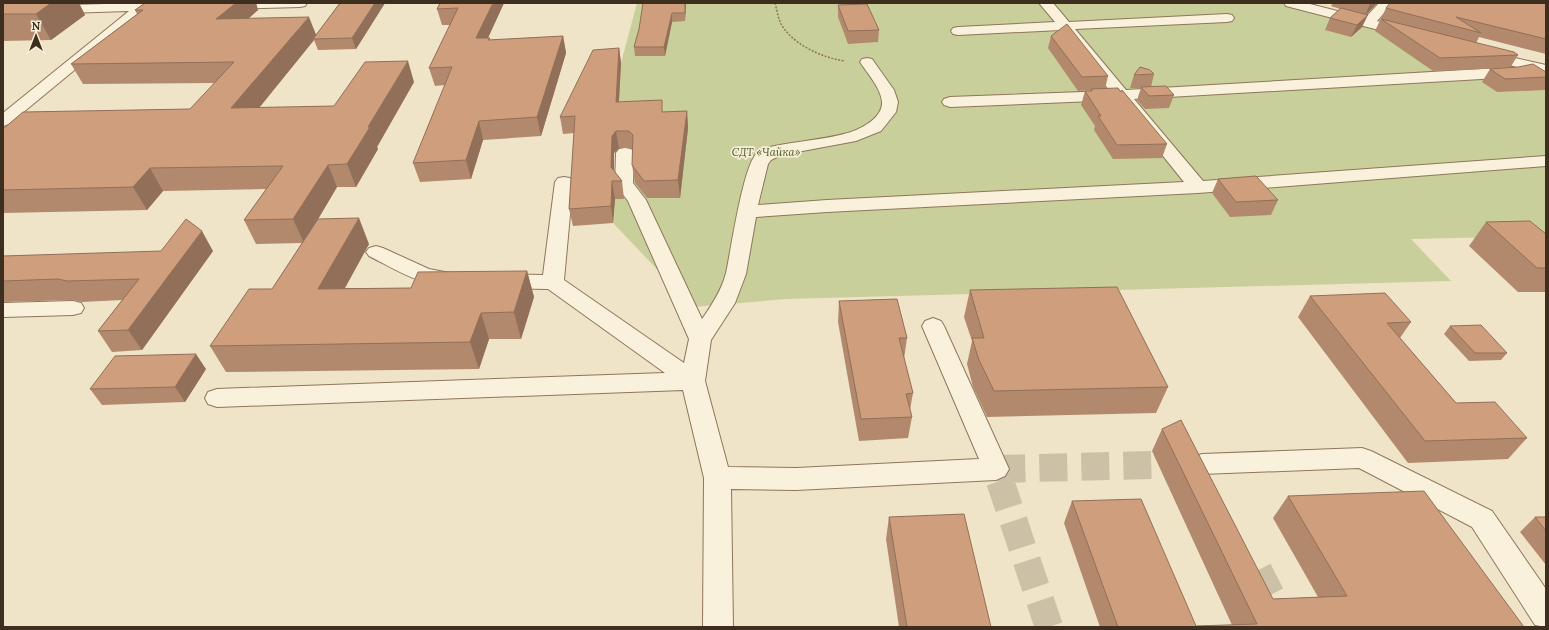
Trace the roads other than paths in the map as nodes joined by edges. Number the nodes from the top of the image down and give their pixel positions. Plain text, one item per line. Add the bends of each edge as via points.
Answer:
1 (300, 3) edge
2 (1046, 3) edge
3 (1291, 3) edge
4 (1386, 3) edge
5 (110, 5) edge
6 (212, 5) edge
7 (142, 6) junction
8 (181, 6) edge
9 (3, 11) edge
10 (1227, 18) dead end
11 (1368, 23) junction
12 (1065, 27) junction
13 (958, 31) dead end
14 (1421, 37) edge
15 (1497, 57) edge
16 (867, 62) road end
17 (1540, 68) edge
18 (1122, 95) junction
19 (950, 102) dead end
20 (3, 121) edge
21 (625, 153) dead end
22 (1546, 161) edge
23 (564, 182) dead end
24 (1198, 187) junction
25 (747, 212) junction
26 (376, 252) dead end
27 (553, 282) junction
28 (73, 308) dead end
29 (3, 310) edge
30 (933, 326) dead end
31 (700, 339) junction
32 (693, 381) junction
33 (217, 398) dead end
34 (1202, 464) tunnel mouth
35 (717, 478) junction
36 (1546, 615) edge
37 (718, 627) edge

1 - 6 street
2 - 12 street
3 - 11 street
4 - 11 street
5 - 7 street
5 - 9 street
7 - 8 street
7 - 20 street
10 - 12 street
11 - 14 street
12 - 13 street
12 - 18 street
15 - 17 street
16 - 25 street via 886,90 890,102 884,118 875,128 856,136 776,151 764,156 758,164
17 - 18 street via 1510,74
18 - 19 street
18 - 24 street
21 - 31 street via 624,184 637,200
22 - 24 street
23 - 27 street
24 - 25 street
25 - 31 street via 736,274 724,303
26 - 27 street via 424,276 477,281
27 - 32 street
28 - 29 street
30 - 35 street via 996,469 796,479
31 - 32 street
32 - 33 street
32 - 35 street
34 - 36 street via 1362,458 1482,519
35 - 37 street

